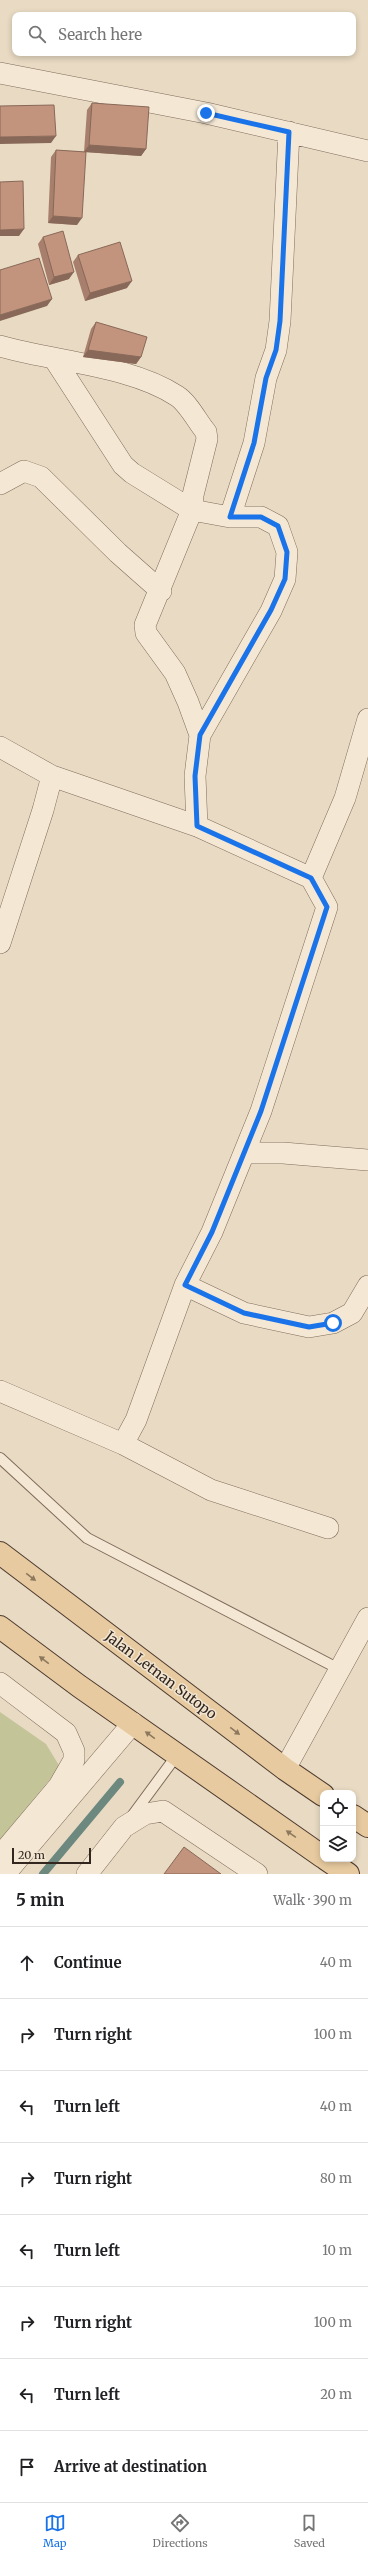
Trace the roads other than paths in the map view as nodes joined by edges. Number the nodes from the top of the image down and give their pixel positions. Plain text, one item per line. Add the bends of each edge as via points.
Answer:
1 (0, 73) edge
2 (289, 132) junction
3 (368, 151) edge
4 (0, 346) edge
5 (56, 360) junction
6 (0, 484) edge
7 (192, 510) junction
8 (230, 517) junction
9 (161, 590) junction
10 (368, 719) edge
11 (200, 735) junction
12 (0, 747) edge
13 (52, 776) junction
14 (197, 826) junction
15 (311, 878) junction
16 (8, 889) edge
17 (0, 943) edge
18 (244, 1153) junction
19 (368, 1160) edge
20 (185, 1285) junction
21 (368, 1286) edge
22 (0, 1391) edge
23 (123, 1444) junction
24 (0, 1458) edge
25 (328, 1528) dead end
26 (0, 1553) edge
27 (368, 1618) edge
28 (0, 1627) edge
29 (339, 1669) junction
30 (0, 1683) edge
31 (133, 1723) junction
32 (178, 1755) junction
33 (285, 1769) junction
34 (320, 1793) edge
35 (356, 1818) edge
36 (368, 1826) edge
37 (124, 1827) junction
38 (320, 1855) edge
39 (0, 1856) edge
40 (330, 1862) edge
41 (5, 1874) edge
42 (87, 1874) edge
43 (257, 1874) edge
44 (348, 1874) edge

1 - 2 street via 206,113
2 - 3 street
2 - 8 street via 280,321 276,350 266,378 254,443
4 - 5 street
5 - 7 street via 123,465
5 - 7 street via 132,374 178,396 206,432 207,439 193,495
6 - 9 street via 24,471 41,477 118,553
7 - 8 street
7 - 9 street
8 - 11 street via 261,517 278,526 287,552 285,579 271,610
9 - 11 street via 145,625 146,633 175,673
10 - 15 street via 345,798
11 - 14 street via 195,776
12 - 13 street
13 - 14 street
13 - 16 street via 43,810
14 - 15 street
15 - 18 street via 327,907 261,1111
16 - 17 street
18 - 19 street via 283,1153
18 - 20 street via 212,1232
20 - 21 street via 244,1313 309,1327 333,1323 352,1313
20 - 23 street via 139,1414
22 - 23 street
23 - 25 street via 211,1490
24 - 29 lane via 87,1538
26 -> 33 main road, Jalan Letnan Sutopo
27 - 29 street
31 -> 28 main road
29 - 33 street
30 - 39 street via 66,1733 74,1751 74,1760 58,1786
32 -> 31 main road
31 - 41 street
32 - 37 lane
38 -> 32 main road
33 - 34 main road, Jalan Letnan Sutopo
35 - 36 main road
37 - 42 street
37 - 43 street via 145,1814 163,1811
40 - 44 main road

